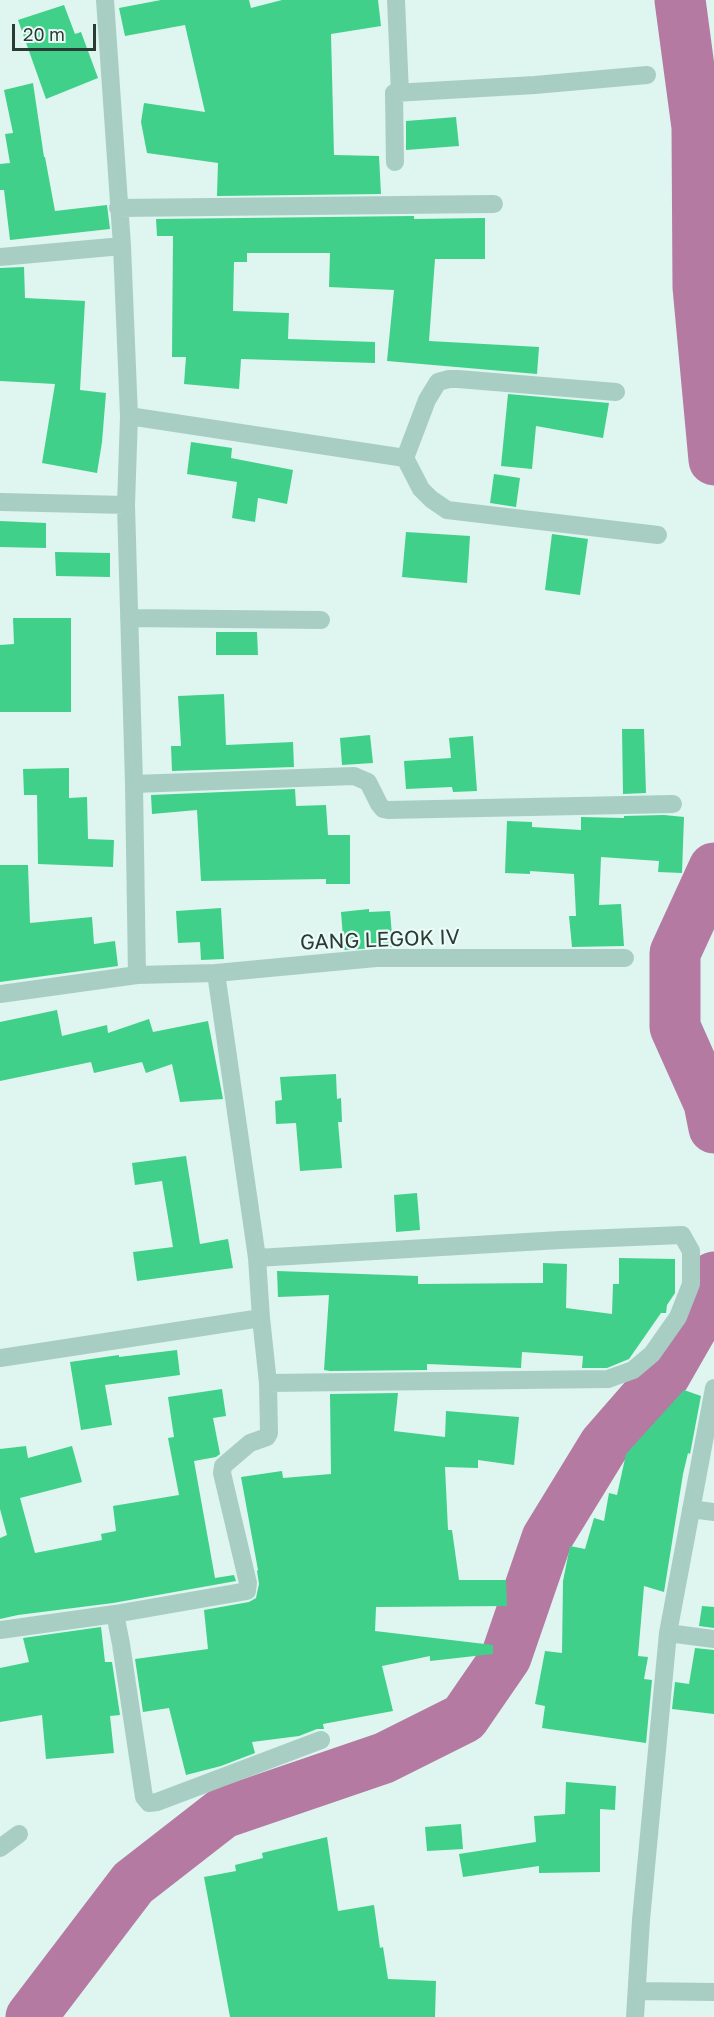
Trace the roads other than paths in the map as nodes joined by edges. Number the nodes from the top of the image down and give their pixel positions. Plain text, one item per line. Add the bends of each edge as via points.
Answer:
1 (105, 0) edge
2 (396, 0) edge
3 (647, 75) dead end
4 (400, 93) junction
5 (395, 162) dead end
6 (494, 204) dead end
7 (118, 207) junction
8 (122, 246) junction
9 (0, 257) edge
10 (616, 392) dead end
11 (129, 416) junction
12 (405, 458) junction
13 (2, 502) edge
14 (126, 505) junction
15 (658, 535) dead end
16 (129, 618) junction
17 (321, 620) dead end
18 (134, 784) junction
19 (673, 804) dead end
20 (625, 958) dead end
21 (216, 973) junction
22 (137, 975) junction
23 (0, 994) edge
24 (257, 1258) junction
25 (261, 1318) junction
26 (0, 1358) edge
27 (268, 1383) junction
28 (714, 1388) edge
29 (691, 1509) junction
30 (714, 1512) edge
31 (115, 1614) junction
32 (0, 1630) edge
33 (668, 1633) junction
34 (714, 1639) edge
35 (321, 1740) dead end
36 (19, 1834) dead end
37 (0, 1848) edge
38 (637, 1991) junction
39 (714, 1992) edge
40 (635, 2017) edge

1 - 7 street
2 - 4 street
3 - 4 street
4 - 5 street via 393,93
6 - 7 street
7 - 8 street
8 - 9 street
8 - 11 street
10 - 12 street via 449,379 438,382
11 - 12 street
11 - 14 street
12 - 15 street via 422,489 447,510
13 - 14 street
14 - 16 street
16 - 17 street
16 - 18 street
18 - 19 street via 354,776 368,782 379,804 388,810
18 - 22 street
20 - 21 street, GANG LEGOK IV via 376,958
21 - 22 street, GANG LEGOK IV
21 - 24 street
22 - 23 street, GANG LEGOK IV
24 - 25 street
24 - 27 street via 682,1235 691,1251 691,1284 678,1317 652,1354 633,1370 608,1379
25 - 26 street
25 - 27 street
27 - 31 street via 267,1437 250,1443 223,1466 222,1473 247,1591
28 - 29 street
29 - 30 street
29 - 33 street
31 - 32 street
31 - 35 street via 144,1797 150,1803
33 - 34 street
33 - 38 street
36 - 37 street
38 - 39 street
38 - 40 street

